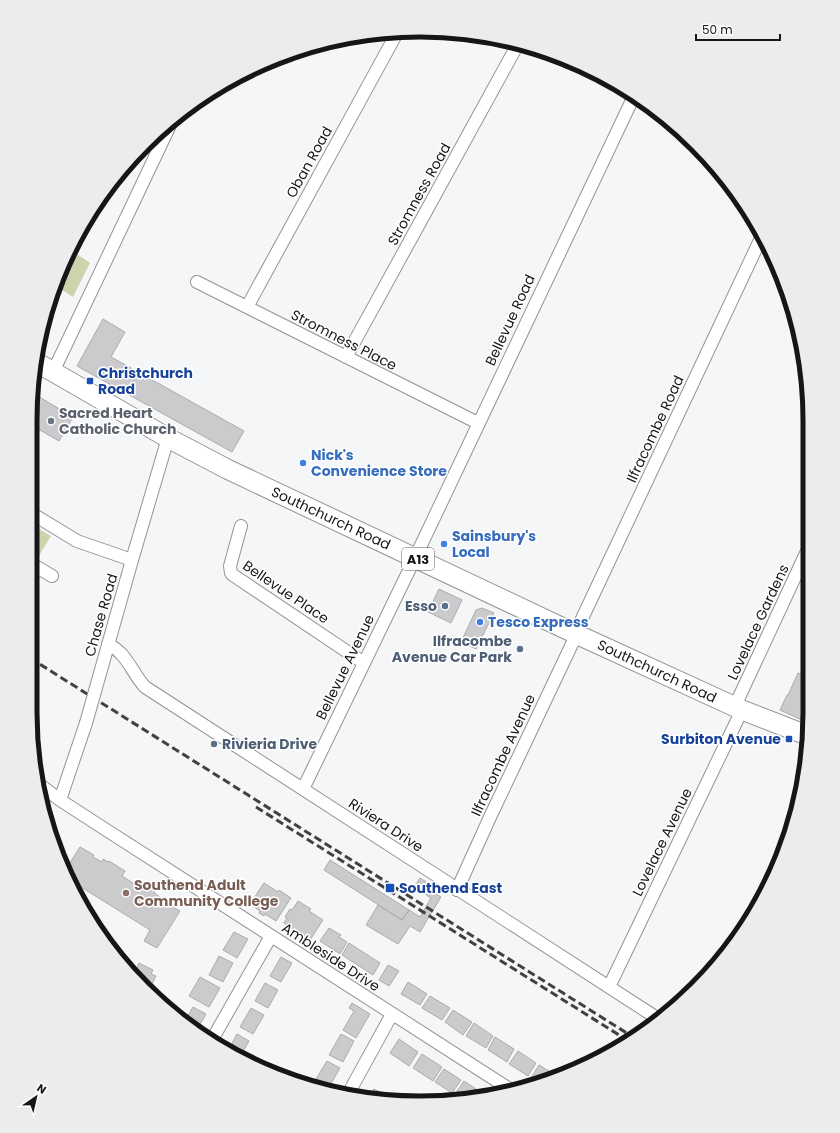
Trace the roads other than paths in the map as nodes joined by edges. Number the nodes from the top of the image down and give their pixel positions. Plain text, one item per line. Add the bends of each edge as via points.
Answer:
1 (394, 38) edge
2 (515, 49) edge
3 (632, 101) edge
4 (166, 133) edge
5 (760, 243) edge
6 (197, 282) dead end
7 (247, 307) junction
8 (346, 357) junction
9 (41, 365) edge
10 (53, 372) junction
11 (478, 423) junction
12 (168, 438) junction
13 (37, 517) edge
14 (240, 526) dead end
15 (415, 558) junction
16 (132, 560) junction
17 (803, 560) edge
18 (37, 567) edge
19 (52, 576) dead end
20 (576, 634) junction
21 (108, 644) junction
22 (364, 663) junction
23 (738, 708) junction
24 (802, 733) edge
25 (44, 788) edge
26 (303, 789) junction
27 (60, 800) junction
28 (457, 890) junction
29 (271, 936) junction
30 (609, 987) junction
31 (392, 1014) junction
32 (654, 1016) edge
33 (214, 1036) edge
34 (505, 1086) edge
35 (350, 1090) edge

1 - 7 street, Oban Road
2 - 8 street, Stromness Road
3 - 11 street, Bellevue Road
4 - 10 street
5 - 20 street, Ilfracombe Road
6 - 7 street, Stromness Place
7 - 8 street, Stromness Place
8 - 11 street, Stromness Place
9 - 10 main road, Southchurch Road / A13
10 - 12 main road, Southchurch Road / A13
11 - 15 street, Bellevue Road
12 - 15 main road, Southchurch Road / A13 via 227,469
12 - 16 street, Chase Road
13 - 16 street via 77,541
14 - 22 street, Bellevue Place via 230,566 233,575
15 - 20 main road, Southchurch Road / A13
15 - 22 street, Bellevue Avenue
16 - 21 street, Chase Road
17 - 23 street, Lovelace Gardens
18 - 19 street
20 - 23 main road, Southchurch Road / A13
20 - 28 street, Ilfracombe Avenue
21 - 26 street, Riviera Drive via 121,653 144,687
21 - 27 street, Chase Road, bridge via 86,723
22 - 26 street, Bellevue Avenue
23 - 24 main road, Southchurch Road / A13
23 - 30 street, Lovelace Avenue
25 - 27 street, Ambleside Drive
26 - 28 street, Riviera Drive
27 - 29 street, Ambleside Drive
28 - 30 street, Riviera Drive
29 - 31 street, Ambleside Drive
29 - 33 street
30 - 32 street, Riviera Drive
31 - 34 street, Ambleside Drive
31 - 35 street

